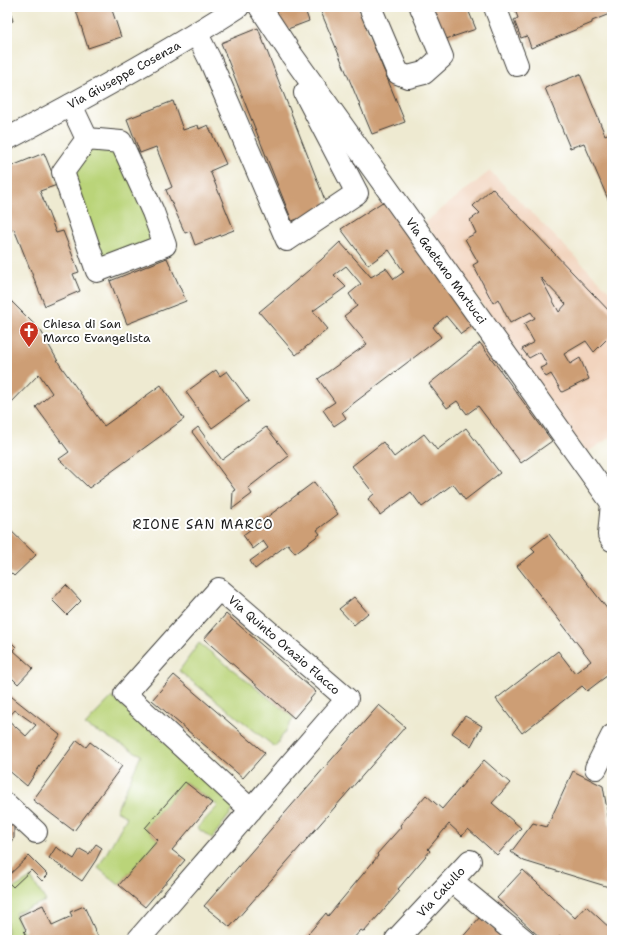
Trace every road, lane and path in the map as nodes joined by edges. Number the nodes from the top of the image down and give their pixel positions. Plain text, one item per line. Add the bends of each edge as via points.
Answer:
1 (238, 7) edge
2 (260, 7) edge
3 (370, 7) edge
4 (421, 7) edge
5 (495, 7) edge
6 (197, 34) junction
7 (517, 65) dead end
8 (299, 82) dead end
9 (71, 105) junction
10 (7, 139) edge
11 (87, 139) junction
12 (612, 540) edge
13 (612, 736) edge
14 (596, 768) dead end
15 (7, 805) edge
16 (251, 810) junction
17 (36, 832) dead end
18 (470, 861) dead end
19 (452, 881) junction
20 (138, 940) edge
21 (396, 940) edge
22 (524, 940) edge

1 - 6 street, Via Giuseppe Cosenza
2 - 12 street, Via Gaetano Martucci via 612,503 609,535
3 - 4 street via 398,73 408,77 424,73 442,57
5 - 7 street
6 - 8 street via 287,240 357,193
6 - 9 street, Via Giuseppe Cosenza
9 - 10 street, Via Giuseppe Cosenza
9 - 11 street
11 - 11 street via 121,142 165,245 97,271 63,172
13 - 14 street
15 - 17 street
16 - 16 street, Via Quinto Orazio Flacco via 125,694 219,589 347,699
16 - 20 street, Via Quinto Orazio Flacco
18 - 19 street, Via Catullo
19 - 21 street, Via Catullo
19 - 22 street

